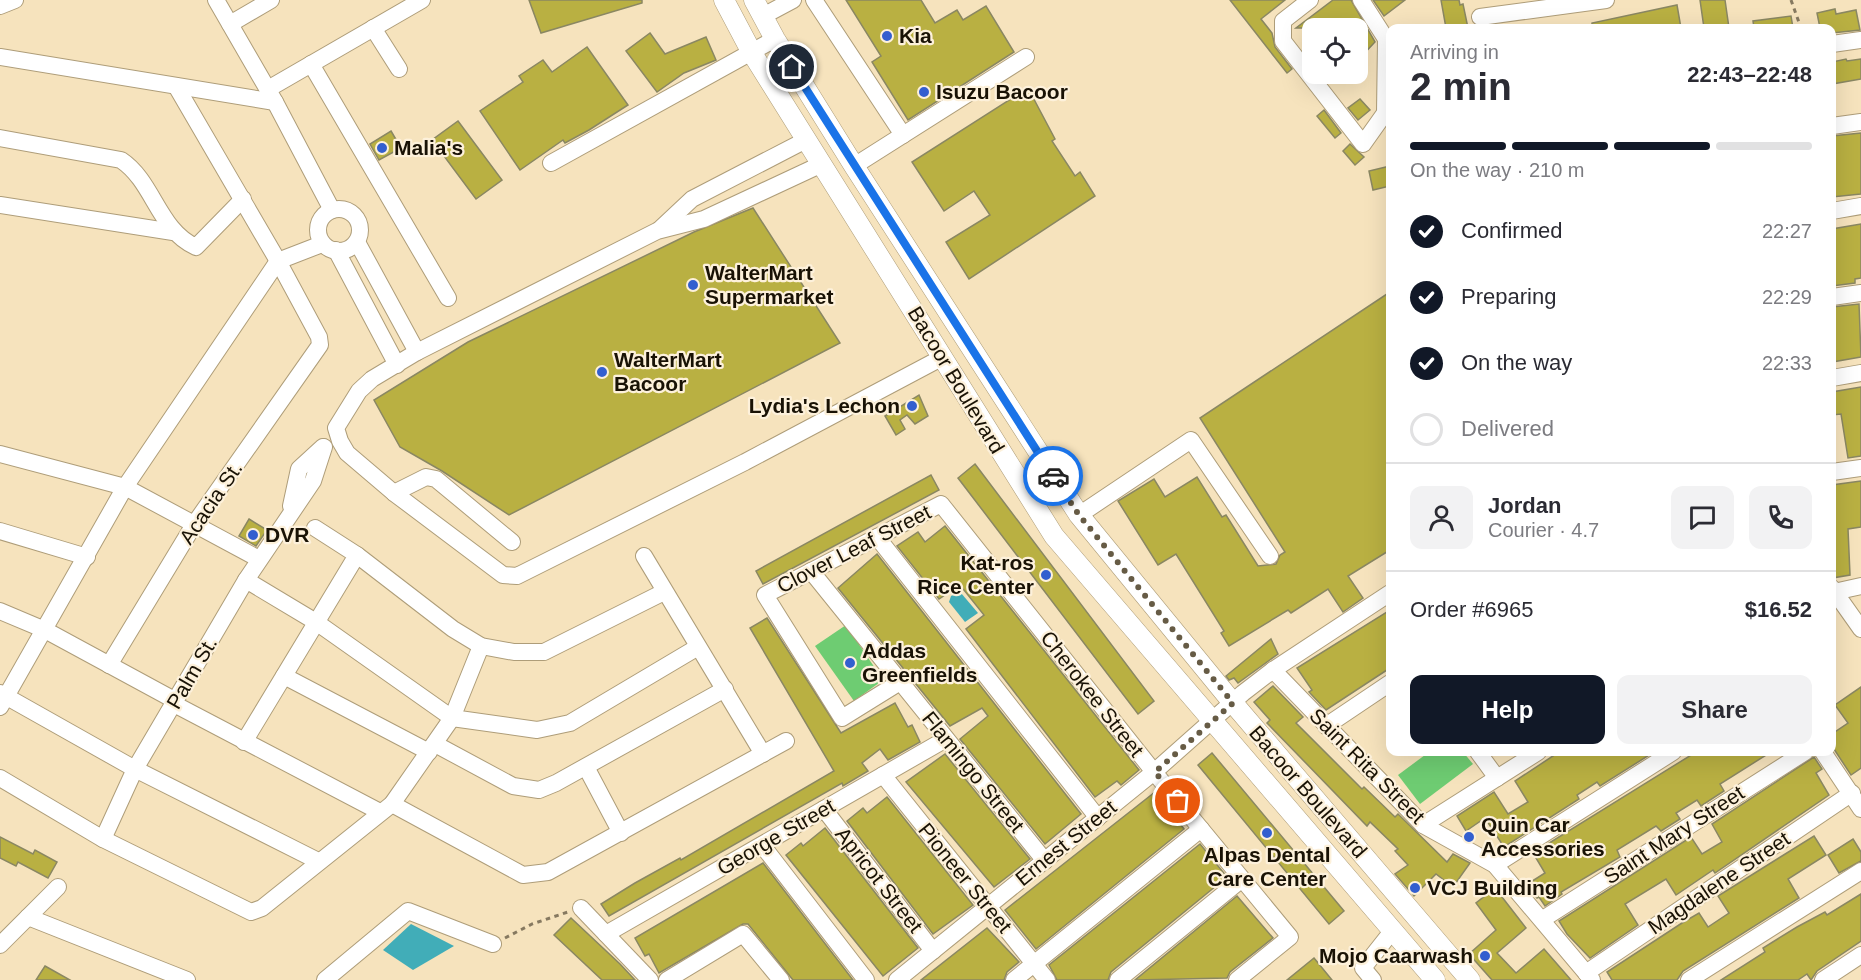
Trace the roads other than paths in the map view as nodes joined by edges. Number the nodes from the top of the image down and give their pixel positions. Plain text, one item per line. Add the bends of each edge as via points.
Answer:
1 (15, 0) edge
2 (216, 0) edge
3 (272, 0) edge
4 (422, 0) edge
5 (724, 0) edge
6 (793, 0) edge
7 (814, 0) edge
8 (1310, 0) edge
9 (1361, 0) edge
10 (1477, 0) edge
11 (1606, 0) edge
12 (0, 6) edge
13 (758, 8) edge
14 (1481, 23) edge
15 (230, 24) junction
16 (373, 28) junction
17 (775, 39) junction
18 (1861, 40) edge
19 (1836, 43) edge
20 (752, 53) junction
21 (0, 57) edge
22 (1026, 57) dead end
23 (311, 64) junction
24 (399, 69) dead end
25 (176, 86) junction
26 (272, 96) junction
27 (1861, 122) edge
28 (1836, 125) edge
29 (903, 135) junction
30 (0, 138) edge
31 (806, 140) junction
32 (551, 163) dead end
33 (822, 164) junction
34 (854, 166) junction
35 (718, 186) junction
36 (243, 199) junction
37 (0, 205) edge
38 (1861, 206) edge
39 (728, 207) junction
40 (332, 210) junction
41 (1836, 210) edge
42 (657, 231) junction
43 (173, 232) junction
44 (357, 242) junction
45 (329, 247) junction
46 (279, 261) junction
47 (1861, 293) edge
48 (1836, 296) edge
49 (448, 298) dead end
50 (417, 352) junction
51 (943, 357) junction
52 (397, 365) junction
53 (1861, 374) edge
54 (1836, 377) edge
55 (336, 428) junction
56 (0, 454) edge
57 (1861, 468) edge
58 (1836, 471) edge
59 (125, 487) junction
60 (394, 493) junction
61 (941, 504) joint
62 (1079, 515) junction
63 (195, 523) junction
64 (315, 528) dead end
65 (0, 531) edge
66 (877, 537) junction
67 (512, 542) dead end
68 (357, 555) junction
69 (644, 556) dead end
70 (1270, 556) dead end
71 (87, 557) junction
72 (258, 559) junction
73 (811, 571) junction
74 (246, 579) junction
75 (1861, 586) edge
76 (1836, 590) edge
77 (664, 592) junction
78 (1836, 594) edge
79 (1386, 596) edge
80 (0, 611) edge
81 (316, 622) junction
82 (1861, 629) edge
83 (45, 630) junction
84 (481, 646) junction
85 (698, 647) junction
86 (109, 665) junction
87 (1273, 670) junction
88 (284, 676) junction
89 (900, 682) junction
90 (1386, 686) edge
91 (725, 689) junction
92 (2, 698) edge
93 (175, 702) junction
94 (1233, 703) junction
95 (452, 718) junction
96 (1214, 719) junction
97 (1326, 726) junction
98 (946, 739) junction
99 (786, 741) dead end
100 (244, 742) junction
101 (432, 748) junction
102 (763, 754) junction
103 (1481, 756) edge
104 (1532, 756) edge
105 (1667, 756) edge
106 (1799, 756) edge
107 (1826, 756) edge
108 (585, 767) junction
109 (135, 769) junction
110 (1155, 772) junction
111 (883, 775) junction
112 (0, 778) edge
113 (1497, 778) junction
114 (1852, 793) junction
115 (386, 808) junction
116 (824, 809) junction
117 (1861, 809) edge
118 (1098, 818) junction
119 (1423, 825) junction
120 (1201, 829) junction
121 (621, 833) junction
122 (103, 839) junction
123 (762, 845) junction
124 (318, 861) junction
125 (1045, 861) junction
126 (1495, 865) junction
127 (1861, 871) edge
128 (1242, 879) junction
129 (58, 887) dead end
130 (988, 907) junction
131 (581, 908) road end
132 (28, 917) junction
133 (1543, 919) junction
134 (1393, 930) junction
135 (606, 934) junction
136 (493, 944) road end
137 (0, 945) edge
138 (933, 951) junction
139 (1861, 955) edge
140 (1034, 964) junction
141 (1589, 977) edge
142 (186, 980) edge
143 (325, 980) edge
144 (650, 980) edge
145 (667, 980) edge
146 (781, 980) edge
147 (866, 980) edge
148 (897, 980) edge
149 (1014, 980) edge
150 (1047, 980) edge
151 (1118, 980) edge
152 (1237, 980) edge
153 (1373, 980) edge
154 (1435, 980) edge
155 (1470, 980) edge
156 (1689, 980) edge
157 (1824, 980) edge

1 - 12 street
2 - 15 street
3 - 15 street
4 - 16 street
5 - 20 main road, Bacoor Boulevard
6 - 13 street
7 - 29 street
8 - 9 street via 1283,21 1283,41 1363,144 1385,113 1386,39
10 - 14 street
11 - 14 street
13 - 17 main road, Bacoor Boulevard
15 - 26 street
16 - 23 street
16 - 24 street
17 - 20 street
17 - 34 main road, Bacoor Boulevard
18 - 19 street
20 - 31 main road, Bacoor Boulevard
20 - 32 street
21 - 25 street
22 - 29 street
23 - 26 street
23 - 49 street
25 - 26 street
25 - 36 street
26 - 40 street
27 - 28 street
29 - 34 street
30 - 43 street via 121,160 133,168
31 - 33 main road, Bacoor Boulevard
31 - 35 street
33 - 39 street
33 - 51 main road, Bacoor Boulevard
34 - 62 main road, Bacoor Boulevard
35 - 39 street
35 - 42 street via 692,199
36 - 43 street via 196,247
36 - 46 street
37 - 43 street
38 - 41 street
39 - 42 street via 704,219
40 - 44 street via 346,210 356,218 360,230
40 - 45 street via 318,223 317,230
42 - 50 street, Palm St.
44 - 45 street via 349,248
44 - 50 street
45 - 46 street
45 - 52 street
46 - 59 street
46 - 63 street, Acacia St. via 320,345
47 - 48 street
50 - 52 street, Palm St.
51 - 60 street via 517,576 503,575
51 - 96 main road, Bacoor Boulevard via 1054,536
52 - 55 street, Palm St. via 358,391
53 - 54 street
55 - 60 street via 347,453
55 - 72 street, Palm St. via 324,447 313,481
56 - 59 street
57 - 58 street
59 - 63 street
59 - 71 street
60 - 67 street via 426,477 436,479
61 - 66 street, Clover Leaf Street
61 - 110 street, Cherokee Street
62 - 70 street via 1191,440
62 - 94 main road, Bacoor Boulevard
63 - 72 street
63 - 86 street, Acacia St.
64 - 68 street
65 - 71 street
66 - 73 street, Clover Leaf Street
66 - 118 street
68 - 81 street
68 - 84 street
69 - 77 street
71 - 83 street
72 - 74 street, Palm St.
73 - 89 street, Flamingo Street
73 - 89 street, Clover Leaf Street via 765,595 842,718
74 - 81 street
74 - 93 street, Palm St.
75 - 76 street
77 - 84 street via 544,652
77 - 85 street
78 - 82 street
79 - 87 street
80 - 83 street
81 - 88 street
81 - 95 street
83 - 86 street
83 - 92 street
84 - 95 street
85 - 91 street
85 - 95 street via 558,727 537,730
86 - 93 street
87 - 94 street
87 - 97 street, Saint Rita Street
88 - 100 street
88 - 101 street
89 - 98 street, Flamingo Street
90 - 97 street
91 - 102 street
91 - 108 street
92 - 109 street
93 - 100 street
93 - 109 street, Palm St.
94 - 96 street, Ernest Street
94 - 155 main road, Bacoor Boulevard
95 - 101 street
96 - 110 street, Ernest Street
96 - 134 main road, Bacoor Boulevard
97 - 119 street, Saint Rita Street
98 - 111 street, George Street
98 - 125 street, Flamingo Street
99 - 102 street
100 - 115 street
101 - 108 street via 527,789 539,790
101 - 115 street
102 - 121 street
103 - 113 street
104 - 113 street
105 - 126 street
106 - 133 street, Saint Mary Street
107 - 114 street
108 - 121 street
109 - 122 street, Palm St.
109 - 124 street
110 - 118 street, Ernest Street
110 - 120 street, Cherokee Street
111 - 116 street, George Street
111 - 130 street, Pioneer Street
112 - 122 street
113 - 119 street
114 - 117 street
114 - 141 street, Magdalene Street
115 - 121 street via 523,875 548,872
115 - 124 street
116 - 123 street, George Street
116 - 138 street, Apricot Street
118 - 125 street, Ernest Street
119 - 126 street, Saint Rita Street
120 - 128 street, Cherokee Street
120 - 140 street
122 - 124 street via 251,912 262,908
123 - 135 street, George Street
123 - 147 street
125 - 130 street, Ernest Street
126 - 133 street, Saint Rita Street
127 - 156 street
128 - 151 street
128 - 152 street, Cherokee Street via 1290,937
129 - 132 street
130 - 138 street, Ernest Street
130 - 140 street, Pioneer Street
131 - 135 street
132 - 137 street
132 - 142 street
133 - 141 street, Saint Rita Street
134 - 153 street via 1363,968
134 - 154 main road, Bacoor Boulevard
135 - 144 street
136 - 143 street via 408,911
138 - 148 street, Ernest Street
139 - 157 street
140 - 149 street
140 - 150 street, Pioneer Street
145 - 146 street via 743,934

